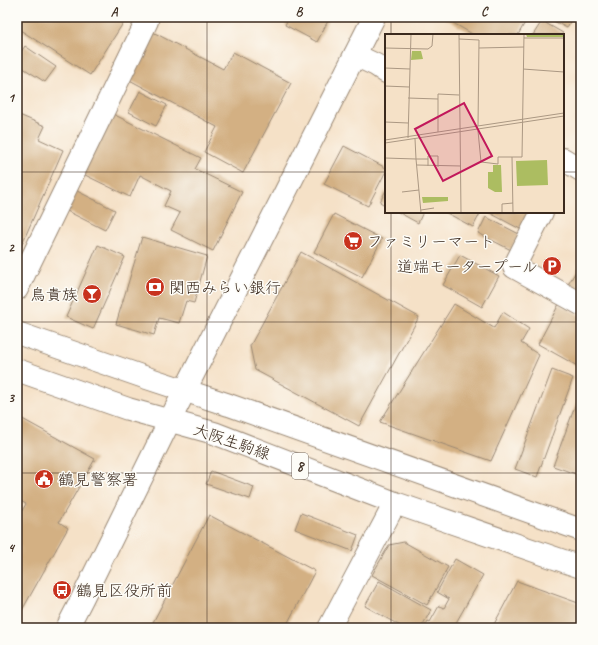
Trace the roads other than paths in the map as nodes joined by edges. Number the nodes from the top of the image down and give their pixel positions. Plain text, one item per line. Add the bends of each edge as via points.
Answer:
1 (146, 17) edge
2 (374, 17) edge
3 (355, 55) junction
4 (385, 71) edge
5 (541, 213) edge
6 (17, 289) edge
7 (581, 304) edge
8 (17, 333) edge
9 (17, 370) edge
10 (185, 390) junction
11 (170, 420) junction
12 (395, 503) junction
13 (581, 530) edge
14 (581, 567) edge
15 (67, 628) edge
16 (329, 628) edge

1 - 6 street via 144,28
2 - 3 street
3 - 4 street
3 - 10 street
5 - 7 street via 514,267
8 - 10 street, 大阪生駒線 / 8
9 - 11 street, 大阪生駒線 / 8 via 128,409
10 - 11 street
10 - 13 street, 大阪生駒線 / 8
11 - 12 street, 大阪生駒線 / 8 via 214,433
11 - 15 street
12 - 14 street, 大阪生駒線 / 8
12 - 16 street

